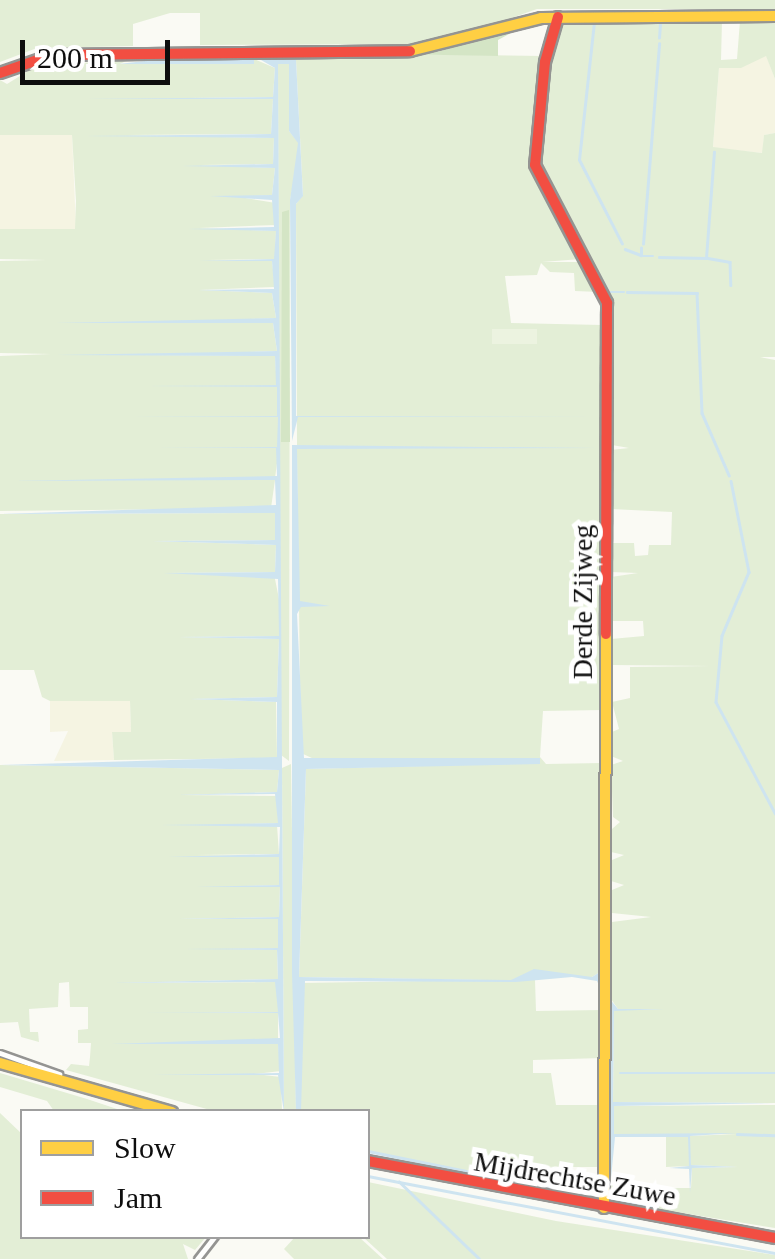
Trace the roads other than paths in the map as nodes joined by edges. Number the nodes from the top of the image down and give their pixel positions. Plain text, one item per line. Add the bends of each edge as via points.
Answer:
1 (775, 16) edge
2 (558, 17) junction
3 (0, 73) edge
4 (0, 1053) edge
5 (0, 1063) edge
6 (59, 1074) dead end
7 (161, 1109) edge
8 (370, 1161) edge
9 (604, 1208) junction
10 (775, 1238) edge
11 (213, 1239) edge
12 (197, 1259) edge

1 - 2 street
2 - 3 street via 505,25 430,51 52,55
2 - 9 street, Derde Zijweg via 545,62 535,165 607,303
4 - 6 street
5 - 7 street
8 - 9 street, Mijdrechtse Zuwe
9 - 10 street, Mijdrechtse Zuwe
11 - 12 street

